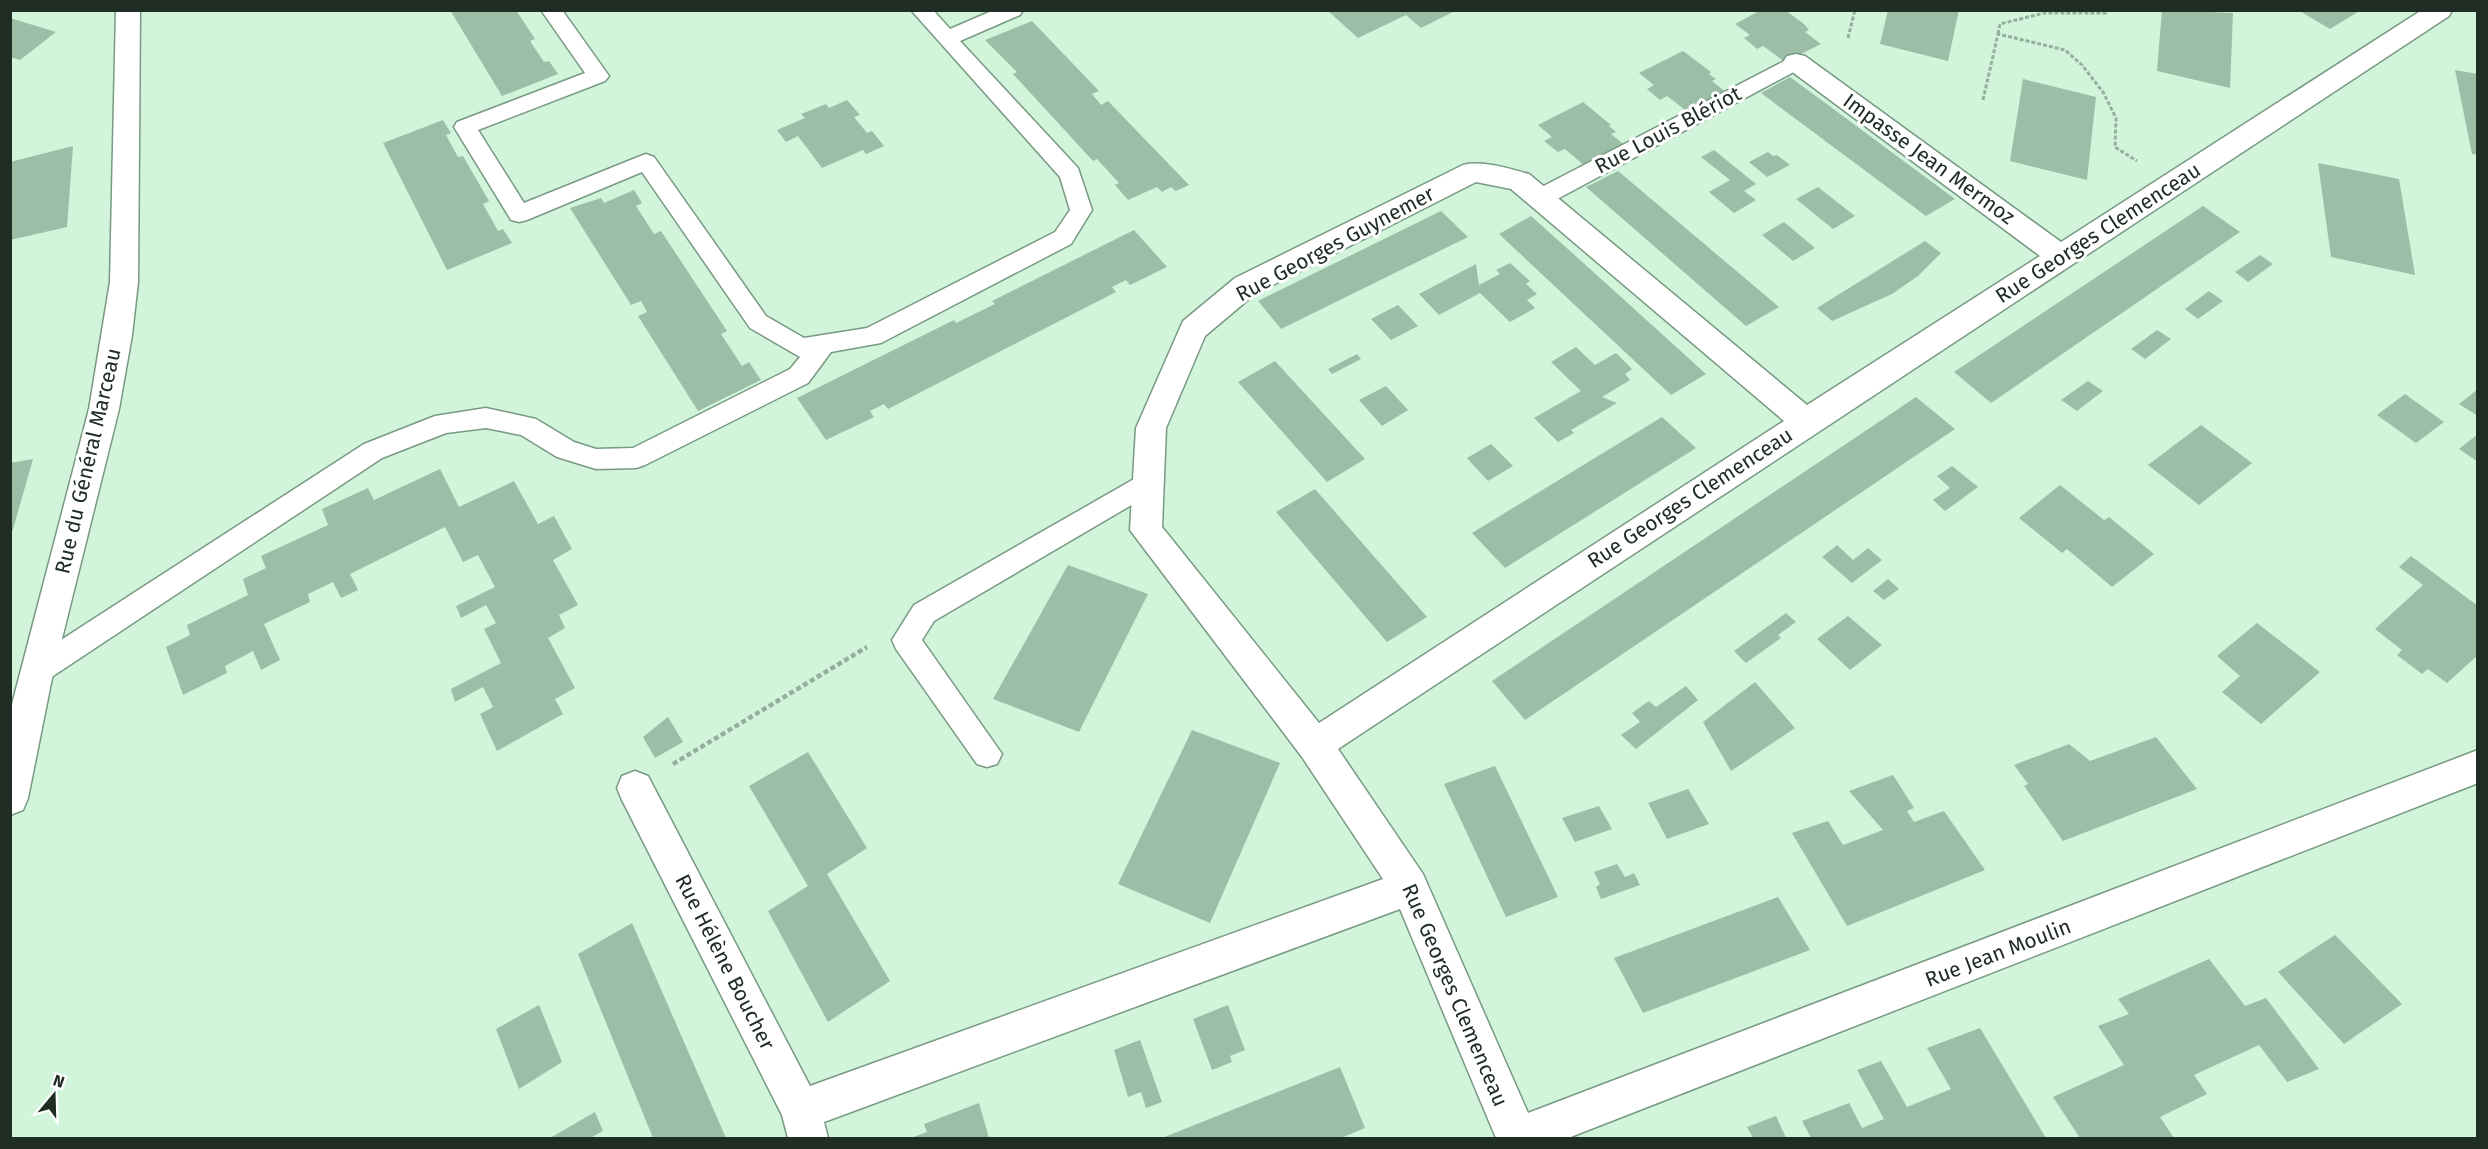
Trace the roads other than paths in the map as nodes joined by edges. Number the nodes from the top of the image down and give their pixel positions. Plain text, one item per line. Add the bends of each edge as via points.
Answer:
1 (128, 10) edge
2 (551, 10) edge
3 (921, 10) edge
4 (1013, 10) edge
5 (2440, 10) edge
6 (946, 39) junction
7 (1796, 62) joint
8 (1540, 198) junction
9 (2061, 257) junction
10 (824, 344) junction
11 (1806, 422) junction
12 (1148, 482) junction
13 (37, 671) junction
14 (1315, 745) junction
15 (987, 754) dead end
16 (2478, 766) edge
17 (635, 788) road end
18 (10, 798) edge
19 (1410, 887) junction
20 (805, 1124) edge
21 (1519, 1138) edge

1 - 13 street, Rue du Général Marceau via 124,282 104,410
2 - 10 lane via 598,76 465,127 519,214 646,162 758,322 801,348
3 - 6 lane
4 - 6 lane
5 - 9 street, Rue Georges Clemenceau
6 - 10 lane via 1070,174 1081,210 1064,238 872,336
7 - 8 lane, Rue Louis Blériot
7 - 9 street, Impasse Jean Mermoz
8 - 11 street, Rue Georges Guynemer
8 - 12 street, Rue Georges Guynemer via 1519,181 1473,172 1245,286 1193,329 1150,428
9 - 11 street, Rue Georges Clemenceau
10 - 13 lane via 799,376 636,458 596,459 566,450 527,426 486,418 444,423 373,451
11 - 14 street, Rue Georges Clemenceau
12 - 14 street, Rue Georges Guynemer via 1146,530
12 - 15 lane via 924,613 906,640
13 - 18 street, Rue du Général Marceau
14 - 19 street, Rue Georges Clemenceau
16 - 21 street, Rue Jean Moulin
17 - 20 street, Rue Hélène Boucher
19 - 20 street
19 - 21 street, Rue Georges Clemenceau

